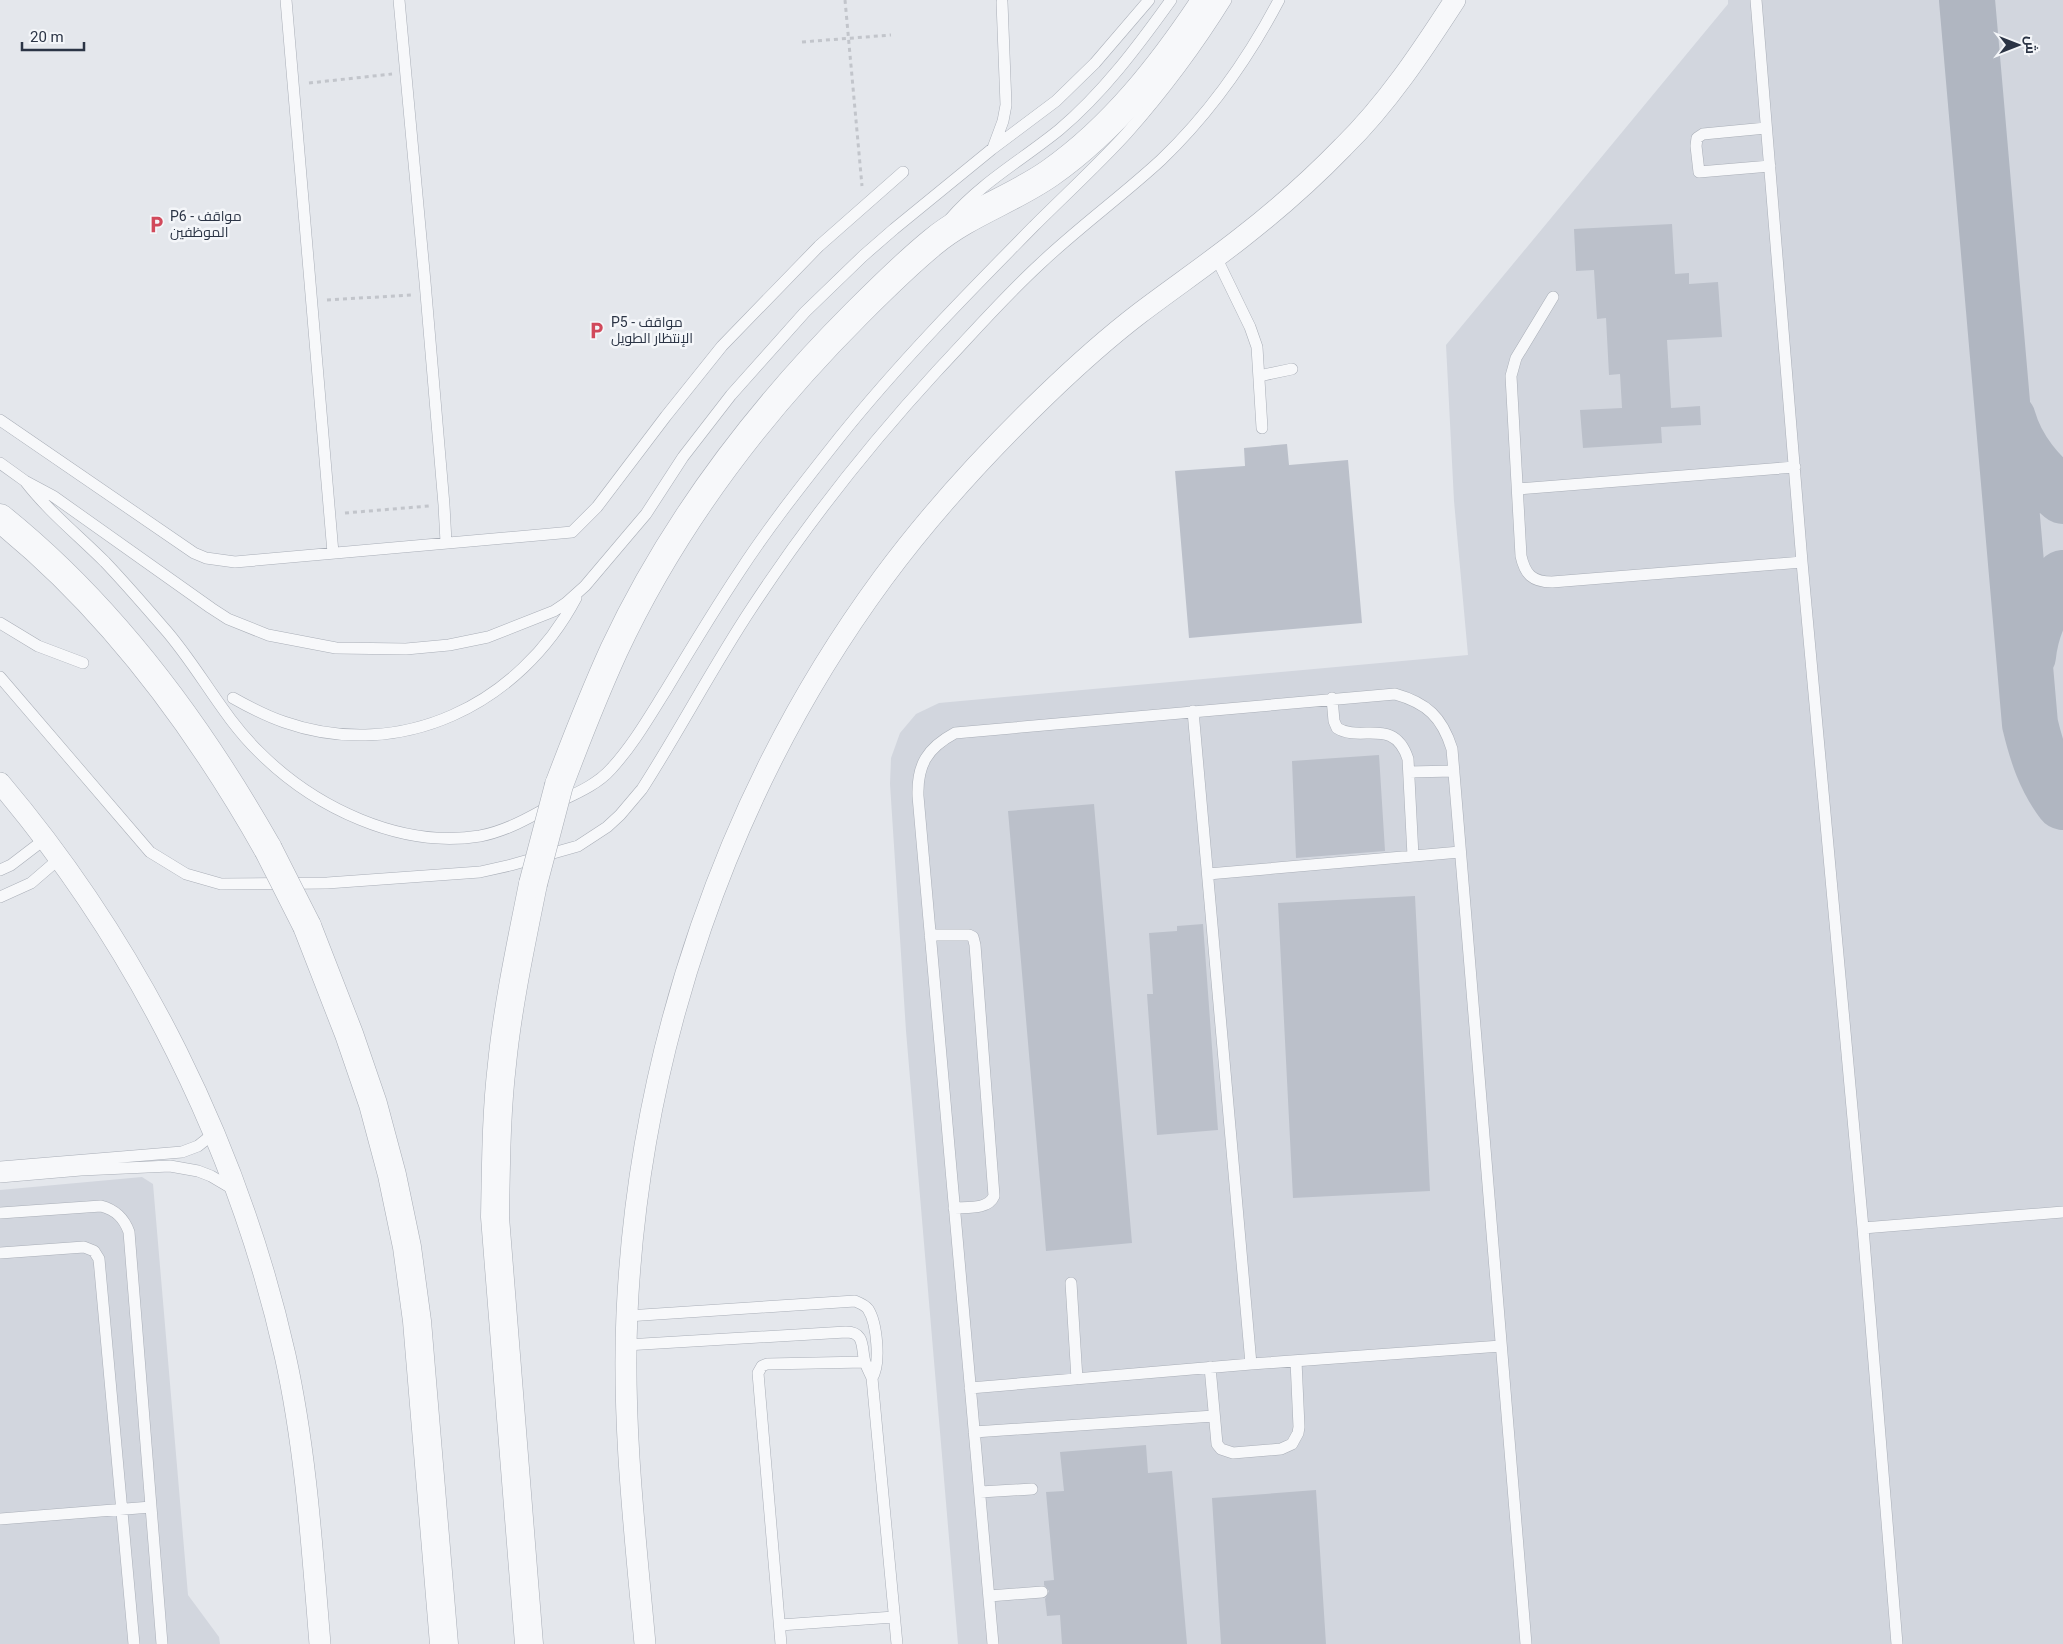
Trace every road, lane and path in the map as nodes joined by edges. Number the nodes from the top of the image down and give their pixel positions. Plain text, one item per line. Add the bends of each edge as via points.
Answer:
1 (286, 0) edge
2 (399, 0) edge
3 (845, 0) edge
4 (1149, 0) edge
5 (1171, 0) edge
6 (1206, 0) edge
7 (1226, 0) edge
8 (1279, 0) edge
9 (1455, 0) edge
10 (1756, 0) edge
11 (1002, 2) dead end
12 (891, 35) dead end
13 (849, 39) junction
14 (802, 42) dead end
15 (406, 72) junction
16 (293, 85) junction
17 (1766, 128) junction
18 (992, 149) junction
19 (1770, 166) junction
20 (903, 172) dead end
21 (864, 204) junction
22 (932, 242) junction
23 (1216, 257) junction
24 (426, 294) junction
25 (1553, 297) dead end
26 (312, 302) junction
27 (1292, 369) dead end
28 (1260, 376) junction
29 (0, 420) edge
30 (1262, 428) dead end
31 (0, 463) edge
32 (1795, 467) junction
33 (25, 482) junction
34 (1518, 489) junction
35 (444, 505) junction
36 (330, 514) junction
37 (0, 518) edge
38 (446, 542) junction
39 (333, 553) junction
40 (1802, 562) junction
41 (578, 594) junction
42 (0, 623) edge
43 (83, 663) dead end
44 (0, 678) edge
45 (232, 698) dead end
46 (1332, 698) junction
47 (1193, 711) junction
48 (1409, 772) junction
49 (1454, 772) junction
50 (0, 783) edge
51 (45, 839) junction
52 (1460, 852) junction
53 (1413, 856) junction
54 (60, 858) junction
55 (0, 870) edge
56 (1208, 874) junction
57 (0, 897) edge
58 (930, 935) junction
59 (213, 1134) junction
60 (0, 1167) edge
61 (0, 1178) edge
62 (235, 1190) junction
63 (954, 1208) junction
64 (2063, 1212) edge
65 (0, 1213) edge
66 (1863, 1228) junction
67 (0, 1253) edge
68 (1071, 1283) dead end
69 (627, 1316) junction
70 (626, 1345) junction
71 (1501, 1346) junction
72 (865, 1362) junction
73 (1296, 1362) junction
74 (1251, 1364) junction
75 (1210, 1367) junction
76 (872, 1378) junction
77 (1077, 1379) junction
78 (970, 1388) junction
79 (1214, 1416) junction
80 (974, 1432) junction
81 (1032, 1489) dead end
82 (980, 1492) junction
83 (151, 1507) junction
84 (122, 1510) junction
85 (0, 1519) edge
86 (1042, 1592) dead end
87 (989, 1596) junction
88 (894, 1617) junction
89 (780, 1625) junction
90 (134, 1644) edge
91 (162, 1644) edge
92 (320, 1644) edge
93 (444, 1644) edge
94 (529, 1644) edge
95 (645, 1644) edge
96 (781, 1644) edge
97 (897, 1644) edge
98 (993, 1644) edge
99 (1526, 1644) edge
100 (1896, 1644) edge

1 - 16 lane
2 - 15 lane
3 - 13 path
4 - 18 lane via 1076,82 1036,118
5 - 22 lane via 1130,55 1081,109 1038,146 978,190
6 - 22 street via 1133,98 1082,148 1048,174 959,223
7 - 33 lane via 1169,83 1124,136 916,348 843,434 740,570 650,717 612,769 591,785 510,827 461,838 417,836 365,821 307,791 272,764 246,738 166,630 105,562
8 - 44 lane via 1242,63 1184,137 1040,264 938,370 871,446 751,609 642,789 607,827 578,846 480,872 327,883 233,885 210,882 174,868 150,852
9 - 23 street via 1389,94 1345,145
10 - 17 lane
11 - 18 lane via 1006,105
12 - 13 path
13 - 14 path
13 - 21 path
15 - 16 path
15 - 24 lane
16 - 26 lane
17 - 19 lane
17 - 19 lane via 1703,134 1697,138 1696,146 1699,172
18 - 41 lane via 863,256 805,312 731,394 683,457 646,514
19 - 32 lane
20 - 21 lane
21 - 38 lane via 722,346 597,507 572,532
22 - 94 street, bridge via 825,345 775,400 688,520 649,583 615,648 559,785 514,974 502,1065 495,1182
23 - 28 lane via 1254,337
23 - 69 street via 1089,355 960,484 883,578 825,665 786,733 718,884 676,1009 645,1146 634,1224
24 - 26 path
24 - 35 lane
25 - 34 lane via 1516,358 1511,376
26 - 36 lane
27 - 28 lane
28 - 30 lane
29 - 39 lane via 194,553 206,558 235,562
31 - 33 lane
32 - 34 lane
32 - 40 lane
33 - 41 lane via 53,496 228,619 290,640 359,650 406,650 449,645 508,630 554,611
34 - 40 lane via 1523,564 1530,576 1544,582
35 - 36 path
35 - 38 lane
36 - 39 lane
37 - 93 street, bridge via 98,611 148,668 226,777 268,849 307,926 373,1104 407,1247 417,1321
38 - 39 lane
40 - 66 lane
41 - 45 lane via 548,643 521,671 482,701 429,724 372,734 323,731 285,723
42 - 43 lane via 38,646
46 - 47 lane
46 - 48 lane via 1337,728 1394,738 1406,753
46 - 49 lane via 1395,694 1426,706 1447,732
47 - 56 lane
47 - 58 lane via 954,734 941,741 922,765 918,780
48 - 49 lane
48 - 53 lane
49 - 52 lane
50 - 51 street
51 - 54 street
51 - 55 lane
52 - 53 lane
52 - 71 lane
53 - 56 lane
54 - 57 lane via 31,883
54 - 59 street via 133,971 175,1049
56 - 74 lane
58 - 63 lane
58 - 63 lane via 969,935 976,945 994,1196 988,1204
59 - 60 lane via 198,1146 173,1153
59 - 62 street
61 - 62 lane via 170,1166 211,1176
62 - 92 street via 267,1286 298,1424 308,1493
63 - 78 lane
64 - 66 lane
65 - 83 lane via 101,1206 115,1212 126,1224
66 - 100 lane
67 - 84 lane via 84,1246 94,1251 99,1259
68 - 77 lane
69 - 70 street
69 - 76 lane via 855,1301 865,1306 873,1322 878,1365
70 - 72 lane via 852,1332 861,1337
70 - 95 street via 628,1443
71 - 73 lane
71 - 99 lane
72 - 76 lane
72 - 89 lane via 767,1364 758,1373
73 - 74 lane
73 - 79 lane via 1299,1427 1292,1444 1281,1449 1227,1452 1217,1444
74 - 75 lane
75 - 77 lane
75 - 79 lane
76 - 88 lane
77 - 78 lane
78 - 80 lane
79 - 80 lane
80 - 82 lane
81 - 82 lane
82 - 87 lane
83 - 84 lane
83 - 91 lane
84 - 85 lane
84 - 90 lane
86 - 87 lane
87 - 98 lane
88 - 89 lane
88 - 97 lane
89 - 96 lane

